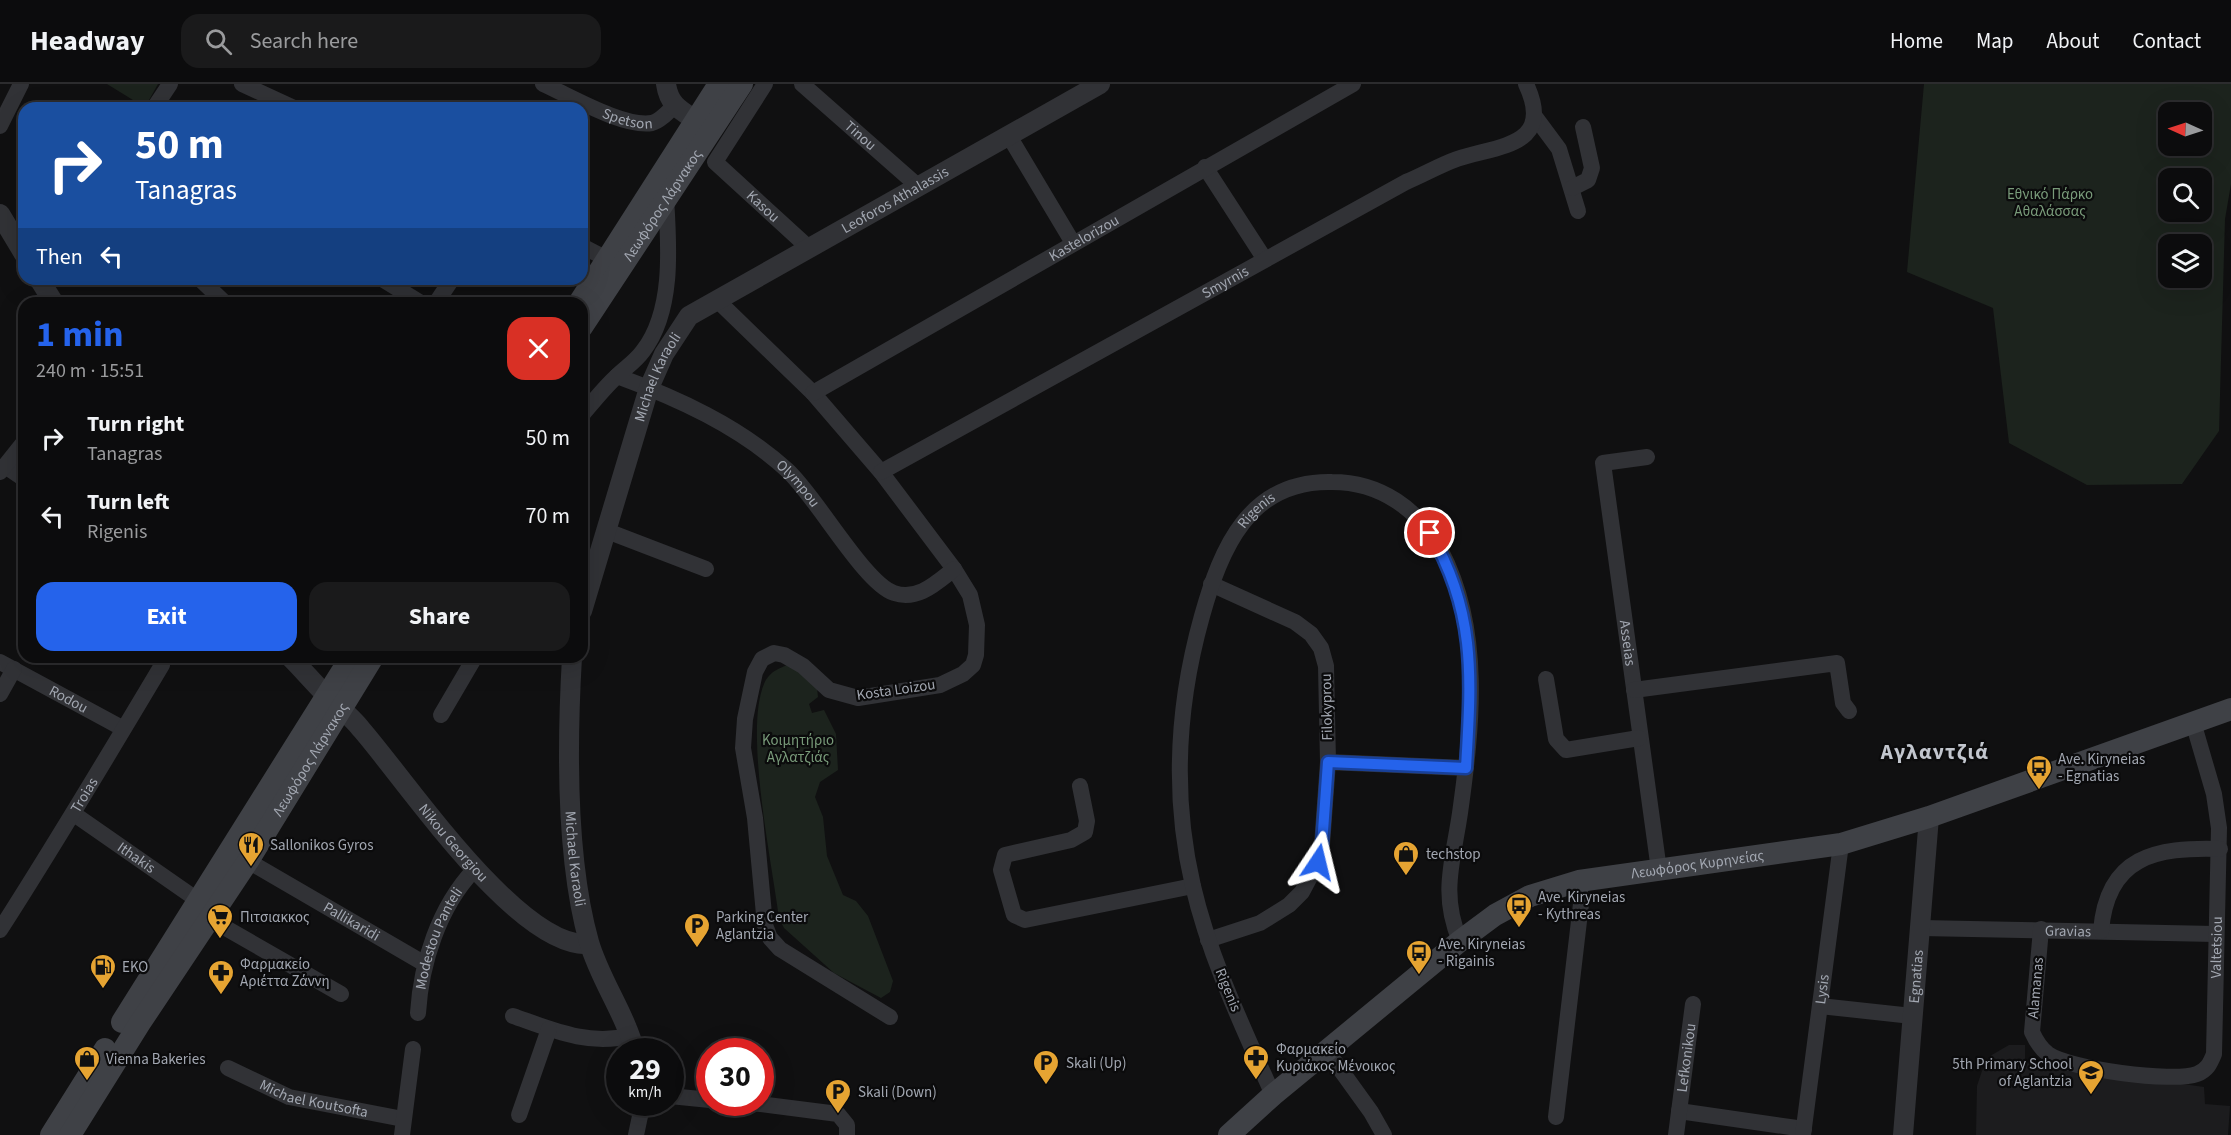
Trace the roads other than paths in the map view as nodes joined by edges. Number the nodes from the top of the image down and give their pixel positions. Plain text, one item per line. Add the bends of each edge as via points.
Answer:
1 (21, 84) edge
2 (170, 84) edge
3 (242, 84) edge
4 (543, 84) edge
5 (666, 84) edge
6 (719, 84) edge
7 (742, 84) edge
8 (765, 84) edge
9 (802, 84) edge
10 (1100, 84) edge
11 (1526, 84) edge
12 (1350, 85) edge
13 (158, 102) edge
14 (281, 102) edge
15 (584, 102) edge
16 (588, 104) edge
17 (674, 106) junction
18 (1536, 118) junction
19 (697, 120) junction
20 (0, 126) edge
21 (1583, 127) dead end
22 (1009, 136) junction
23 (1205, 167) junction
24 (919, 187) junction
25 (1572, 188) junction
26 (666, 198) junction
27 (1578, 211) dead end
28 (0, 214) edge
29 (1073, 243) junction
30 (18, 244) edge
31 (588, 249) edge
32 (810, 249) junction
33 (1264, 258) junction
34 (607, 259) junction
35 (206, 285) edge
36 (392, 285) edge
37 (665, 295) junction
38 (219, 297) edge
39 (411, 297) edge
40 (583, 297) edge
41 (718, 301) junction
42 (689, 316) junction
43 (588, 318) edge
44 (617, 376) junction
45 (649, 388) junction
46 (813, 393) junction
47 (588, 408) edge
48 (18, 450) edge
49 (1647, 457) dead end
50 (3, 469) edge
51 (881, 472) junction
52 (18, 476) edge
53 (607, 531) junction
54 (706, 569) dead end
55 (954, 569) junction
56 (1211, 584) junction
57 (588, 592) edge
58 (162, 663) edge
59 (296, 663) edge
60 (349, 663) edge
61 (368, 663) edge
62 (472, 663) edge
63 (572, 663) edge
64 (7, 665) edge
65 (1546, 680) dead end
66 (1634, 690) junction
67 (0, 694) edge
68 (334, 702) junction
69 (2231, 709) edge
70 (1849, 711) dead end
71 (441, 715) dead end
72 (2193, 722) junction
73 (122, 728) junction
74 (1639, 738) junction
75 (1328, 762) junction
76 (1466, 768) junction
77 (1080, 786) dead end
78 (74, 814) junction
79 (1929, 817) junction
80 (1841, 844) junction
81 (2220, 849) junction
82 (248, 861) junction
83 (474, 870) junction
84 (1659, 870) junction
85 (1579, 881) junction
86 (1193, 886) junction
87 (204, 910) junction
88 (1921, 928) junction
89 (2041, 929) junction
90 (0, 930) edge
91 (2101, 931) junction
92 (2215, 934) junction
93 (1208, 940) junction
94 (1460, 941) junction
95 (590, 944) junction
96 (425, 964) junction
97 (341, 994) dead end
98 (1693, 1004) dead end
99 (1820, 1006) junction
100 (418, 1012) dead end
101 (513, 1016) dead end
102 (1912, 1016) junction
103 (890, 1017) dead end
104 (549, 1029) junction
105 (631, 1038) edge
106 (606, 1040) edge
107 (413, 1048) dead end
108 (1327, 1051) junction
109 (2209, 1067) joint
110 (228, 1068) dead end
111 (1273, 1095) junction
112 (774, 1106) edge
113 (1679, 1111) junction
114 (519, 1115) dead end
115 (640, 1116) edge
116 (1556, 1117) dead end
117 (403, 1127) edge
118 (1804, 1132) edge
119 (51, 1135) edge
120 (70, 1135) edge
121 (636, 1135) edge
122 (847, 1135) edge
123 (1228, 1135) edge
124 (1384, 1135) edge
125 (1676, 1135) edge
126 (1903, 1135) edge

1 - 20 street
2 - 13 street
3 - 14 street
4 - 15 street, Spetson
5 - 17 street
6 - 19 main road, Λεωφόρος Λάρνακος
7 - 26 main road, Λεωφόρος Λάρνακος
8 - 32 street, Kasou via 715,162
9 - 24 street, Tinou
10 - 22 street, Leoforos Athalassis
11 - 18 street
12 - 23 street, Kastelorizou
16 - 17 street, Spetson via 641,123 655,122
17 - 19 street
18 - 25 street via 1559,149
18 - 33 street, Smyrnis via 1528,133 1509,146 1436,169
19 - 34 main road, Λεωφόρος Λάρνακος
21 - 25 street via 1592,168 1588,180
22 - 24 street, Leoforos Athalassis
22 - 29 street
23 - 29 street, Kastelorizou
23 - 33 street
24 - 32 street, Leoforos Athalassis
25 - 27 street
26 - 37 street, Michael Karaoli
26 - 43 main road, Λεωφόρος Λάρνακος
28 - 30 street
29 - 46 street, Kastelorizou
31 - 34 street
32 - 41 street, Leoforos Athalassis
33 - 51 street, Smyrnis
34 - 40 main road, Λεωφόρος Λάρνακος
35 - 38 street
36 - 39 street
37 - 42 street, Michael Karaoli via 674,308
37 - 44 street, Michael Karaoli via 648,343 633,364
41 - 42 street, Leoforos Athalassis
41 - 46 street, Kosta Loizou
42 - 45 street, Michael Karaoli via 670,344
44 - 45 street, Olympou
44 - 47 street
45 - 53 street, Michael Karaoli
45 - 55 street, Olympou via 734,430 788,470 864,567 892,592 924,592
46 - 51 street, Kosta Loizou
48 - 50 street
49 - 66 street, Asseias via 1603,463
50 - 52 street
51 - 55 street, Kosta Loizou
53 - 54 street
53 - 57 street, Michael Karaoli
55 - 103 street, Kosta Loizou via 970,595 977,626 976,655 973,665 963,674 940,685 858,698 829,690 803,666 774,653 762,659 755,672 745,719 743,748 755,819 765,925 770,938 796,960
56 - 75 street, Filokyprou via 1295,622 1321,648 1326,666
56 - 76 street, Rigenis via 1240,525 1252,511 1283,490 1314,482 1348,482 1378,491 1413,512 1445,560 1467,634 1470,664
56 - 86 street, Rigenis via 1183,699 1179,752 1181,818
58 - 73 street, Troias
59 - 68 street, Nikou Georgiou
60 - 68 main road, Λεωφόρος Λάρνακος
61 - 68 main road, Λεωφόρος Λάρνακος
62 - 71 street
63 - 95 street, Michael Karaoli via 575,873
64 - 67 street, Rodou
64 - 73 street, Rodou
65 - 74 street via 1556,739 1566,750
66 - 70 street via 1837,663 1843,703
66 - 74 street, Asseias
68 - 82 main road, Λεωφόρος Λάρνακος
68 - 83 street, Nikou Georgiou via 361,727
68 - 87 main road, Λεωφόρος Λάρνακος
69 - 72 main road, Λεωφόρος Κυρηνείας
72 - 79 main road, Λεωφόρος Κυρηνείας
72 - 81 street, Valtetsiou via 2214,794
73 - 78 street, Troias
74 - 84 street, Asseias
75 - 76 street
75 - 93 street, Filokyprou via 1322,845 1302,892 1260,923
76 - 94 street, Rigenis via 1448,881 1449,909
77 - 86 street via 1087,820 1085,832 1071,840 1010,852 1003,859 1001,870 1014,915 1026,920
78 - 87 street, Ithakis
78 - 90 street, Troias
79 - 80 main road, Λεωφόρος Κυρηνείας
79 - 88 street, Egnatias
80 - 84 main road, Λεωφόρος Κυρηνείας
80 - 99 street, Lysis
81 - 91 street via 2166,850 2140,860 2122,875 2111,892
81 - 92 street, Valtetsiou
82 - 87 main road, Λεωφόρος Λάρνακος
82 - 96 street, Pallikaridi
83 - 95 street, Nikou Georgiou via 558,938 572,944
83 - 96 street, Modestou Panteli via 445,912
84 - 85 main road, Λεωφόρος Κυρηνείας
85 - 94 main road, Λεωφόρος Κυρηνείας via 1530,896
85 - 116 street via 1581,904
86 - 93 street, Rigenis
87 - 97 street, Ithakis
87 - 119 main road, Λεωφόρος Λάρνακος
87 - 120 main road, Λεωφόρος Λάρνακος
88 - 89 street, Gravias
88 - 102 street, Egnatias
89 - 91 street, Gravias
89 - 109 street, Alamanas via 2032,1032 2049,1055 2092,1068 2181,1079
91 - 92 street, Gravias
92 - 109 street, Valtetsiou via 2214,1054
93 - 111 street, Rigenis
94 - 108 main road, Λεωφόρος Κυρηνείας
95 - 105 street, Michael Karaoli
96 - 100 street, Modestou Panteli
98 - 113 street, Lefkonikou
99 - 102 street
99 - 118 street, Lysis
101 - 104 street
102 - 126 street, Egnatias
104 - 106 street
104 - 114 street
107 - 117 street
108 - 111 main road, Λεωφόρος Κυρηνείας
108 - 124 street
110 - 117 street, Michael Koutsofta via 289,1097
111 - 123 main road, Λεωφόρος Κυρηνείας
112 - 122 street via 838,1114 847,1125
113 - 118 street, Lefkonikou
113 - 125 street, Lefkonikou
115 - 121 street

